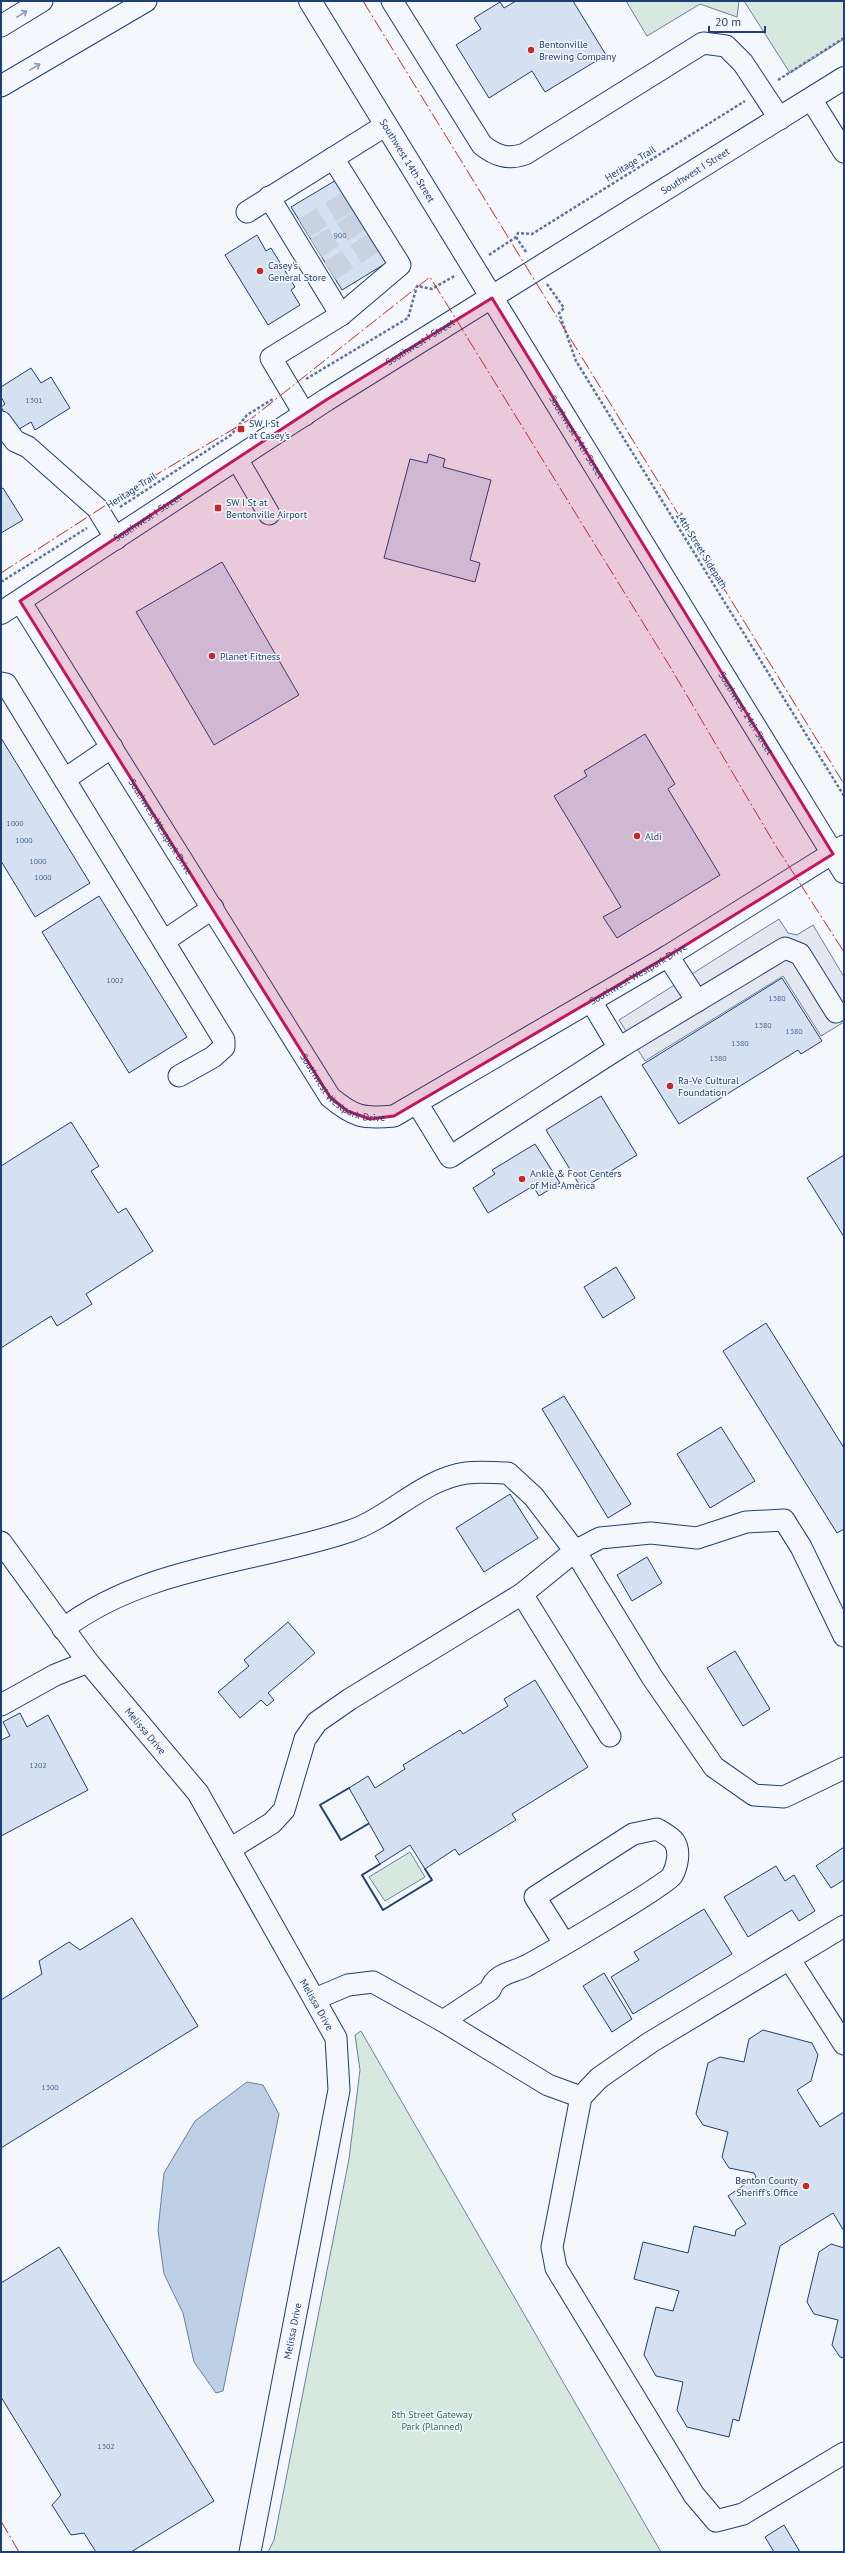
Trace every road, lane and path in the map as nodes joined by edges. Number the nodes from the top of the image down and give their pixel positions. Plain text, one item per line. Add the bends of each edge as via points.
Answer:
1 (42, 1) edge
2 (146, 1) edge
3 (310, 1) edge
4 (392, 1) edge
5 (1, 26) edge
6 (844, 38) edge
7 (844, 78) edge
8 (774, 82) dead end
9 (1, 86) edge
10 (811, 99) junction
11 (746, 100) dead end
12 (780, 119) junction
13 (386, 125) junction
14 (844, 152) edge
15 (333, 158) junction
16 (270, 197) junction
17 (247, 212) dead end
18 (516, 237) dead end
19 (432, 289) dead end
20 (492, 298) junction
21 (564, 308) dead end
22 (341, 315) junction
23 (327, 366) dead end
24 (263, 405) dead end
25 (306, 415) junction
26 (1, 422) edge
27 (237, 459) junction
28 (269, 514) dead end
29 (104, 517) junction
30 (116, 539) junction
31 (1, 582) edge
32 (20, 601) junction
33 (1, 613) edge
34 (1, 683) edge
35 (112, 747) junction
36 (65, 779) junction
37 (844, 796) edge
38 (838, 850) edge
39 (844, 872) edge
40 (213, 908) junction
41 (164, 941) junction
42 (668, 956) junction
43 (591, 1001) junction
44 (697, 1002) junction
45 (836, 1012) dead end
46 (619, 1048) junction
47 (179, 1076) dead end
48 (417, 1103) junction
49 (1, 1544) edge
50 (576, 1551) junction
51 (522, 1594) junction
52 (63, 1629) junction
53 (844, 1636) edge
54 (88, 1662) junction
55 (1, 1706) edge
56 (610, 1736) dead end
57 (844, 1768) edge
58 (230, 1849) junction
59 (844, 1926) edge
60 (564, 1943) junction
61 (790, 1960) junction
62 (315, 1999) junction
63 (443, 2021) junction
64 (844, 2044) edge
65 (581, 2097) junction
66 (844, 2453) edge
67 (250, 2552) edge

5 -> 1 street
9 -> 2 street
3 - 13 main road, Southwest 14th Street
4 - 12 street via 482,145 501,156 513,158 525,154 703,43 726,46 743,63
6 - 8 path
7 - 10 main road, Southwest I Street
10 - 12 main road, Southwest I Street
10 - 14 street
11 - 18 path, Heritage Trail via 532,234 518,232
12 - 20 main road, Southwest I Street
13 - 15 street
13 - 20 main road, Southwest 14th Street
15 - 16 street
15 - 22 street via 354,198 400,265
16 - 17 street
16 - 22 street via 298,232 324,274
19 - 23 path via 417,286 408,318
20 - 25 main road, Southwest I Street
20 - 38 main road, Southwest 14th Street
21 - 37 path, 14th Street Sidepath via 559,313 576,361
22 - 25 street via 271,358
24 - 29 path, Heritage Trail via 247,414 231,435
25 - 27 main road, Southwest I Street
26 - 29 street via 15,441 28,447
27 - 28 street
27 - 30 main road, Southwest I Street
29 - 30 street
29 - 31 path, Heritage Trail
30 - 32 main road, Southwest I Street
32 - 33 main road, Southwest I Street
32 - 35 street, Southwest Westpark Drive
34 - 36 street via 6,684
35 - 36 street
35 - 40 street, Southwest Westpark Drive
36 - 41 street
38 - 39 main road, Southwest 14th Street
38 - 42 street, Southwest Westpark Drive
40 - 41 street
40 - 48 street, Southwest Westpark Drive via 330,1097 347,1111 370,1119 394,1116
41 - 47 street via 224,1040 224,1047 213,1057
42 - 43 street, Southwest Westpark Drive
42 - 44 street
43 - 46 street
43 - 48 street, Southwest Westpark Drive
44 - 45 street via 785,948 800,954
44 - 46 street
46 - 48 street via 450,1157
49 - 52 street, Melissa Drive
50 - 51 street
50 - 52 street via 534,1497 508,1473 466,1473 428,1486 352,1531 183,1572 90,1609
50 - 53 street via 600,1538 651,1532 696,1538 746,1522 784,1520 801,1547
50 - 57 street via 652,1677 714,1767 754,1795 784,1797
51 - 56 street
51 - 58 street via 350,1699 317,1722 305,1739 284,1810 272,1823
52 - 54 street, Melissa Drive
54 - 55 street via 55,1675
54 - 58 street, Melissa Drive via 198,1793
58 - 62 street, Melissa Drive
59 - 61 street
60 - 60 street via 671,1878 678,1858 674,1842 657,1829 633,1834 535,1897
60 - 63 street via 524,1966 518,1977 498,1990 490,1990
61 - 64 street
61 - 65 street via 651,2042 599,2078
62 - 63 street via 348,1985 373,1982
62 - 67 street, Melissa Drive via 336,2038 339,2090
63 - 65 street via 548,2085
65 - 66 street via 552,2247 556,2268 694,2495 716,2521 743,2514

